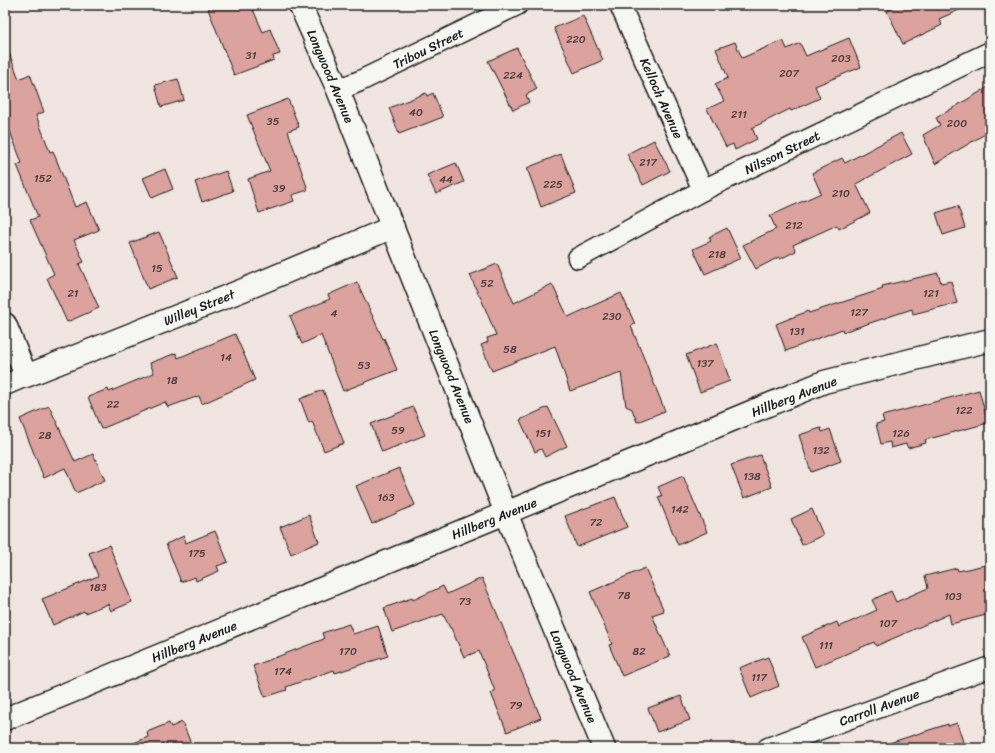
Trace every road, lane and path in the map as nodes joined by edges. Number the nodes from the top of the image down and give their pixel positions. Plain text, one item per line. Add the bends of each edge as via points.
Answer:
1 (300, 5) edge
2 (517, 5) edge
3 (620, 5) edge
4 (990, 52) edge
5 (338, 90) junction
6 (703, 190) junction
7 (393, 227) junction
8 (578, 258) dead end
9 (5, 324) edge
10 (990, 340) edge
11 (26, 376) junction
12 (5, 385) edge
13 (506, 512) junction
14 (990, 667) edge
15 (5, 720) edge
16 (604, 748) edge
17 (768, 748) edge

1 - 5 street, Longwood Avenue
2 - 5 street, Tribou Street
3 - 6 street, Kelloch Avenue
4 - 6 street, Nilsson Street
5 - 7 street, Longwood Avenue
6 - 8 street, Nilsson Street
7 - 11 street, Willey Street
7 - 13 street, Longwood Avenue
9 - 11 street
10 - 13 street, Hillberg Avenue via 824,382
11 - 12 street, Willey Street
13 - 15 street, Hillberg Avenue
13 - 16 street, Longwood Avenue
14 - 17 street, Carroll Avenue

